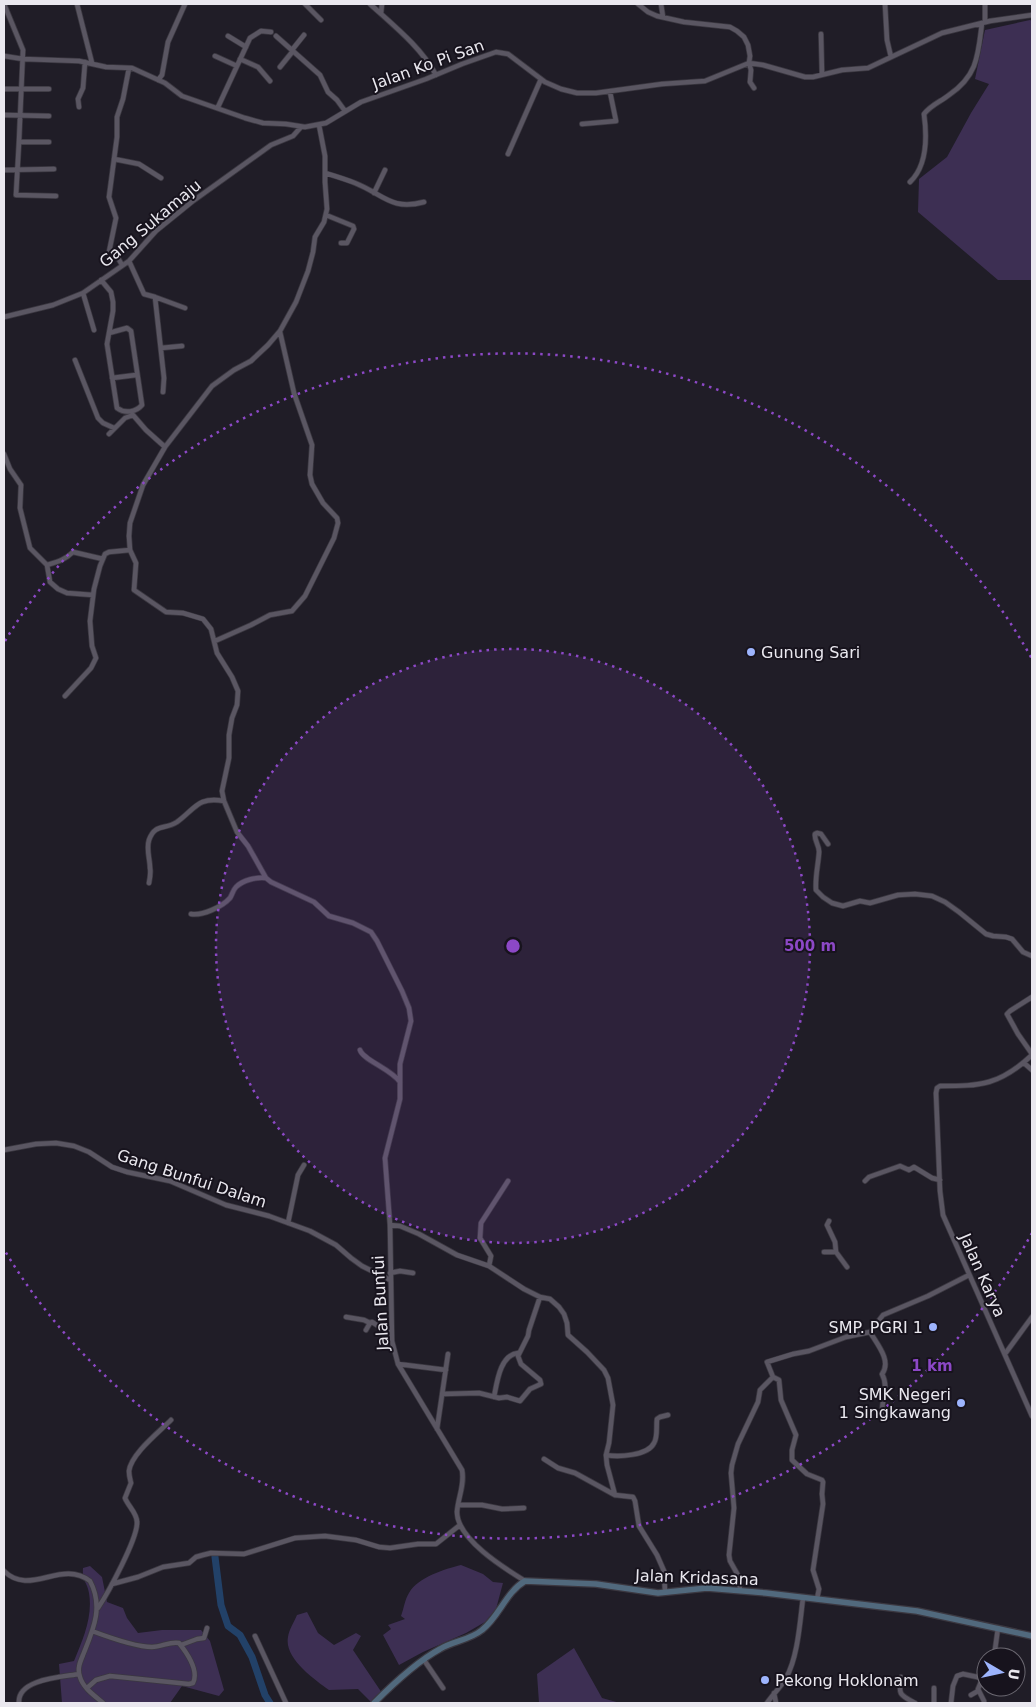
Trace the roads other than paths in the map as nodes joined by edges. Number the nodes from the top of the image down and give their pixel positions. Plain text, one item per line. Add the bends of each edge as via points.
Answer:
1 (4, 4) edge
2 (77, 4) edge
3 (185, 4) edge
4 (305, 4) edge
5 (370, 4) edge
6 (382, 4) edge
7 (638, 4) edge
8 (661, 4) edge
9 (885, 4) edge
10 (986, 4) edge
11 (381, 13) junction
12 (1032, 15) edge
13 (663, 17) junction
14 (320, 20) dead end
15 (984, 22) junction
16 (821, 34) dead end
17 (304, 35) dead end
18 (228, 36) dead end
19 (246, 48) junction
20 (292, 51) junction
21 (4, 56) edge
22 (215, 56) dead end
23 (891, 57) junction
24 (23, 59) junction
25 (240, 59) junction
26 (85, 62) junction
27 (92, 63) junction
28 (749, 64) junction
29 (237, 66) junction
30 (280, 67) dead end
31 (128, 68) junction
32 (822, 74) junction
33 (436, 76) junction
34 (541, 79) junction
35 (158, 80) junction
36 (270, 82) dead end
37 (754, 88) dead end
38 (4, 89) edge
39 (21, 89) junction
40 (49, 90) dead end
41 (610, 92) junction
42 (79, 107) dead end
43 (218, 107) junction
44 (345, 111) junction
45 (4, 115) edge
46 (20, 116) junction
47 (49, 116) dead end
48 (582, 124) dead end
49 (319, 125) junction
50 (301, 127) junction
51 (19, 142) junction
52 (49, 142) dead end
53 (508, 154) dead end
54 (114, 159) junction
55 (54, 169) dead end
56 (4, 170) edge
57 (17, 170) junction
58 (385, 170) dead end
59 (325, 173) junction
60 (161, 178) dead end
61 (910, 182) dead end
62 (374, 193) junction
63 (56, 196) dead end
64 (424, 202) dead end
65 (326, 215) junction
66 (341, 243) dead end
67 (129, 261) junction
68 (122, 265) junction
69 (101, 280) junction
70 (83, 293) junction
71 (155, 297) junction
72 (185, 308) dead end
73 (4, 317) edge
74 (94, 330) dead end
75 (280, 332) junction
76 (109, 333) junction
77 (182, 346) dead end
78 (161, 348) junction
79 (75, 360) dead end
80 (136, 375) junction
81 (112, 378) junction
82 (163, 392) dead end
83 (132, 413) junction
84 (114, 428) junction
85 (109, 434) dead end
86 (165, 447) junction
87 (4, 454) edge
88 (130, 550) junction
89 (103, 559) junction
90 (47, 565) junction
91 (93, 595) junction
92 (215, 641) junction
93 (65, 696) dead end
94 (224, 801) junction
95 (828, 844) dead end
96 (266, 878) junction
97 (149, 883) dead end
98 (191, 914) dead end
99 (1032, 956) edge
100 (1032, 997) edge
101 (360, 1050) dead end
102 (1032, 1054) edge
103 (1024, 1063) junction
104 (1032, 1070) edge
105 (400, 1082) junction
106 (4, 1150) edge
107 (304, 1165) dead end
108 (940, 1180) junction
109 (508, 1181) dead end
110 (865, 1181) dead end
111 (829, 1221) dead end
112 (288, 1223) junction
113 (390, 1224) junction
114 (824, 1252) dead end
115 (836, 1252) junction
116 (489, 1266) junction
117 (847, 1267) dead end
118 (390, 1273) junction
119 (414, 1273) dead end
120 (969, 1275) junction
121 (390, 1280) junction
122 (540, 1297) junction
123 (346, 1317) dead end
124 (1032, 1317) edge
125 (370, 1323) junction
126 (366, 1330) dead end
127 (870, 1332) junction
128 (391, 1334) junction
129 (518, 1353) junction
130 (448, 1354) dead end
131 (1004, 1354) junction
132 (398, 1364) junction
133 (446, 1370) junction
134 (774, 1377) junction
135 (442, 1394) junction
136 (494, 1397) junction
137 (882, 1412) dead end
138 (668, 1415) dead end
139 (1032, 1416) edge
140 (171, 1420) dead end
141 (437, 1429) junction
142 (606, 1455) junction
143 (544, 1459) dead end
144 (615, 1494) junction
145 (458, 1505) junction
146 (524, 1508) dead end
147 (460, 1525) junction
148 (4, 1571) edge
149 (525, 1581) junction
150 (112, 1584) junction
151 (740, 1591) junction
152 (665, 1592) junction
153 (803, 1598) junction
154 (817, 1599) junction
155 (98, 1608) junction
156 (207, 1628) dead end
157 (998, 1628) junction
158 (92, 1632) junction
159 (255, 1636) dead end
160 (1032, 1636) edge
161 (181, 1645) junction
162 (997, 1647) edge
163 (424, 1660) junction
164 (79, 1674) junction
165 (901, 1677) dead end
166 (976, 1677) edge
167 (87, 1688) junction
168 (443, 1688) dead end
169 (934, 1688) dead end
170 (774, 1693) junction
171 (976, 1693) edge
172 (971, 1696) dead end
173 (981, 1697) edge
174 (984, 1701) dead end
175 (379, 1702) edge
176 (19, 1703) edge
177 (103, 1703) edge
178 (284, 1703) edge
179 (767, 1703) edge
180 (776, 1703) edge
181 (915, 1703) edge
182 (934, 1703) edge
183 (951, 1703) edge

1 - 24 street via 21,44
2 - 27 street
3 - 35 street via 168,42 162,75
4 - 14 street
5 - 11 street
6 - 11 street
7 - 13 street
8 - 13 street
9 - 23 street
10 - 15 street
11 - 33 street via 414,46
12 - 15 street
13 - 28 street via 733,28 746,41
15 - 23 street via 937,35
15 - 61 street via 978,59 967,80 924,114 926,131 920,168
16 - 32 street
17 - 20 street
18 - 19 street
19 - 20 street via 253,36 261,31 273,34
19 - 25 street
20 - 30 street
20 - 44 street via 320,75 328,92
21 - 24 street, Jalan Ko Pi San
22 - 29 street
23 - 32 street via 868,68
24 - 26 street, Jalan Ko Pi San
24 - 39 street
25 - 29 street
25 - 36 street via 258,67
26 - 27 street, Jalan Ko Pi San
26 - 42 street
27 - 31 street, Jalan Ko Pi San
28 - 32 street via 805,77
28 - 37 street via 750,82
28 - 41 street, Jalan Ko Pi San via 705,81
29 - 43 street
31 - 35 street, Jalan Ko Pi San
31 - 54 street via 117,117
33 - 34 street, Jalan Ko Pi San via 499,52 508,54
33 - 44 street, Jalan Ko Pi San via 366,100
34 - 41 street, Jalan Ko Pi San via 578,93
34 - 53 street
35 - 43 street, Jalan Ko Pi San via 182,96
38 - 39 street
39 - 40 street
39 - 46 street
41 - 48 street via 616,121
43 - 50 street, Jalan Ko Pi San via 255,121
44 - 49 street, Jalan Ko Pi San
45 - 46 street
46 - 47 street
46 - 51 street
49 - 50 street, Jalan Ko Pi San
49 - 59 street via 325,151
50 - 67 street, Gang Sukamaju via 293,136 271,145 188,205 156,231
51 - 52 street
51 - 57 street
54 - 60 street via 139,164
54 - 68 street via 109,197 116,218 109,252
55 - 57 street
56 - 57 street
57 - 63 street via 16,195
58 - 62 street
59 - 62 street
59 - 65 street
62 - 64 street via 389,202 403,205
65 - 66 street via 353,226 347,244
65 - 75 street via 315,237 303,286
67 - 68 street, Gang Sukamaju
67 - 71 street via 144,294
68 - 69 street, Gang Sukamaju
69 - 70 street, Gang Sukamaju
69 - 76 street via 113,302
70 - 73 street, Gang Sukamaju via 41,309
70 - 74 street
71 - 72 street
71 - 78 street
75 - 86 street via 251,361 212,386
75 - 92 street via 294,393 312,445 312,484 338,524 305,596 292,611 270,615
76 - 80 street via 127,328 131,331
76 - 81 street via 107,344
77 - 78 street
78 - 82 street
79 - 84 street via 98,418
80 - 81 street
80 - 83 street via 142,405
81 - 83 street via 117,408
83 - 84 street
83 - 86 street
84 - 85 street
86 - 88 street via 142,485 130,523
87 - 90 street via 21,485 20,508 30,548
88 - 89 street via 109,552
88 - 92 street via 136,563 133,587 137,593 166,612 203,618
89 - 90 street via 73,552 67,558
89 - 91 street
90 - 91 street via 50,582 58,589
91 - 93 street via 90,629 96,658
92 - 94 street via 217,653 238,691 229,735 229,758 222,791
94 - 96 street via 237,832
94 - 97 street via 213,799 198,804 176,823 153,831 148,843
95 - 99 street via 821,834 815,834 819,853 816,890 832,903 843,906 898,895 932,896 986,934 1008,937 1022,952
96 - 98 street via 246,881 236,887 226,902 205,913
96 - 105 street, Jalan Bunfui via 314,902 329,916 371,932 377,941 409,1008 411,1021 400,1064
100 - 102 street via 1007,1014
101 - 105 street via 363,1056 388,1070
102 - 103 street
103 - 104 street
103 - 108 street, Jalan Karya via 1006,1075 975,1086 938,1086
105 - 113 street, Jalan Bunfui via 397,1112 385,1158
106 - 112 street, Gang Bunfui Dalam via 36,1144 74,1146 112,1167 170,1181 226,1205
107 - 112 street via 298,1176
108 - 110 street via 914,1167 909,1170 900,1166
108 - 120 street, Jalan Karya via 945,1221
109 - 116 street via 481,1223 480,1238 490,1256
111 - 115 street via 827,1225
112 - 121 street, Gang Bunfui Dalam via 332,1242 351,1258
113 - 116 street via 406,1228 457,1255
113 - 118 street, Jalan Bunfui
114 - 115 street
115 - 117 street
116 - 122 street
118 - 119 street
118 - 121 street, Jalan Bunfui
120 - 127 street via 883,1315
120 - 131 street, Jalan Karya
121 - 128 street, Jalan Bunfui
122 - 129 street via 528,1336
122 - 142 street via 559,1306 566,1320 568,1335 604,1370 608,1378 613,1405
123 - 125 street
124 - 131 street
125 - 126 street
125 - 128 street
127 - 134 street via 768,1361
127 - 137 street via 886,1362 882,1374 886,1391
128 - 132 street, Jalan Bunfui
129 - 136 street via 511,1355 500,1370
129 - 136 street via 521,1364 541,1384 529,1390 520,1401
130 - 133 street
131 - 139 street, Jalan Karya
132 - 133 street
132 - 141 street, Jalan Bunfui
133 - 135 street
134 - 151 street via 760,1390 732,1464 734,1508 729,1555 739,1576
134 - 154 street via 780,1382 781,1400 796,1435 792,1460 807,1474 823,1481 813,1570 819,1589
135 - 136 street via 479,1393
135 - 141 street
138 - 142 street via 657,1419 655,1441 651,1447 622,1457
140 - 150 street via 131,1464 131,1483 125,1498 136,1517 137,1528
141 - 145 street, Jalan Bunfui via 462,1470 463,1484
142 - 144 street
143 - 144 street
144 - 152 street via 636,1501 639,1526 664,1571
145 - 146 street
145 - 147 street, Jalan Bunfui
147 - 149 street via 479,1548
147 - 150 street via 436,1544 390,1548 325,1536 295,1538 244,1554 203,1554 189,1563 163,1567
148 - 155 street via 13,1579 25,1581 61,1574 88,1579 96,1594
149 - 152 street, Jalan Kridasana via 576,1582
149 - 163 street via 483,1630 441,1648
150 - 155 street
151 - 152 street, Jalan Kridasana via 707,1588
151 - 153 street, Jalan Kridasana
153 - 154 street, Jalan Kridasana
153 - 170 street via 791,1667 786,1680
154 - 157 street, Jalan Kridasana via 917,1611
155 - 158 street
156 - 161 street via 204,1638
157 - 160 street, Jalan Kridasana
157 - 162 street
158 - 161 street via 147,1647
158 - 164 street
159 - 178 street
161 - 167 street via 194,1673 191,1684 110,1676 96,1680
163 - 168 street
163 - 175 street
164 - 167 street
164 - 176 street via 36,1682 24,1690
165 - 181 street via 901,1694
166 - 183 street via 957,1676
167 - 177 street
169 - 182 street
170 - 179 street
170 - 180 street
171 - 172 street
173 - 174 street

